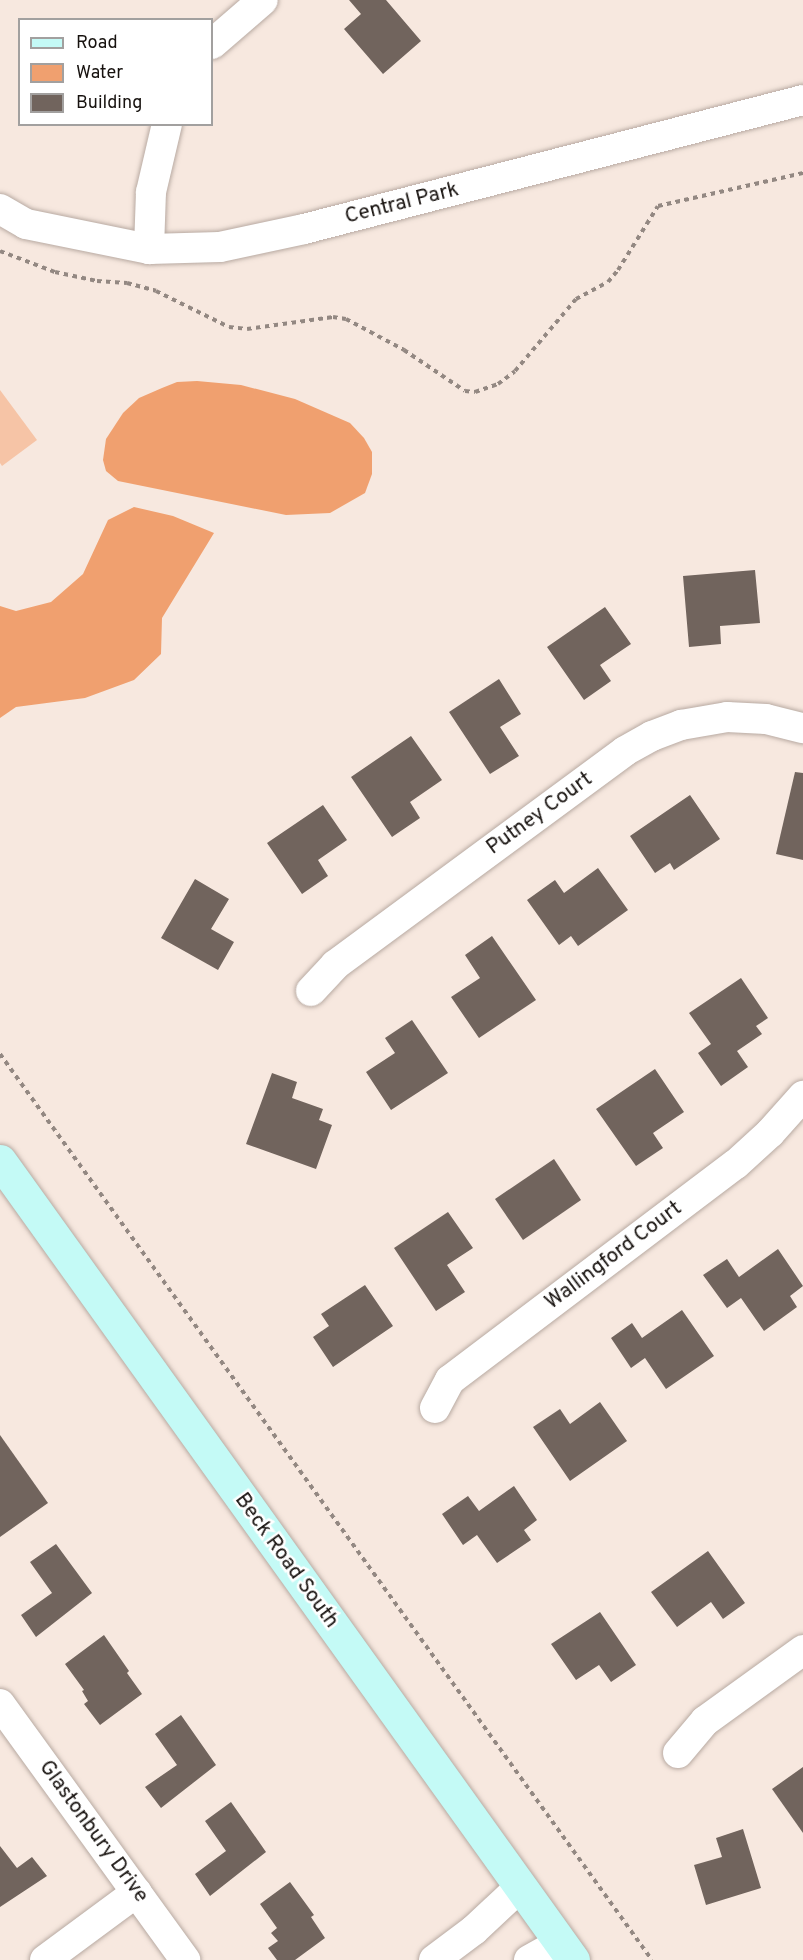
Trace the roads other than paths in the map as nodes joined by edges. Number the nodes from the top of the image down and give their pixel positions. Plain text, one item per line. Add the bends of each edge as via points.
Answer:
1 (263, 0) edge
2 (213, 43) edge
3 (803, 100) edge
4 (166, 126) edge
5 (0, 209) edge
6 (149, 249) junction
7 (803, 728) edge
8 (311, 991) dead end
9 (801, 1103) edge
10 (0, 1161) edge
11 (435, 1408) dead end
12 (803, 1650) edge
13 (0, 1704) edge
14 (678, 1753) dead end
15 (520, 1887) junction
16 (137, 1892) junction
17 (567, 1951) edge
18 (45, 1960) edge
19 (185, 1960) edge
20 (434, 1960) edge
21 (529, 1960) edge

1 - 2 street
3 - 6 street, Central Park via 304,229 220,247
4 - 6 street via 151,192
5 - 6 street, Central Park via 26,224
7 - 8 street, Putney Court via 766,719 727,717 681,725 652,736 625,751 335,965
9 - 11 street, Wallingford Court via 736,1164 450,1380
10 - 15 main road, Beck Road South
12 - 14 street via 705,1721
13 - 16 street, Glastonbury Drive
15 - 17 main road, Beck Road South
15 - 20 street via 474,1930
16 - 18 street
16 - 19 street, Glastonbury Drive
17 - 21 street

